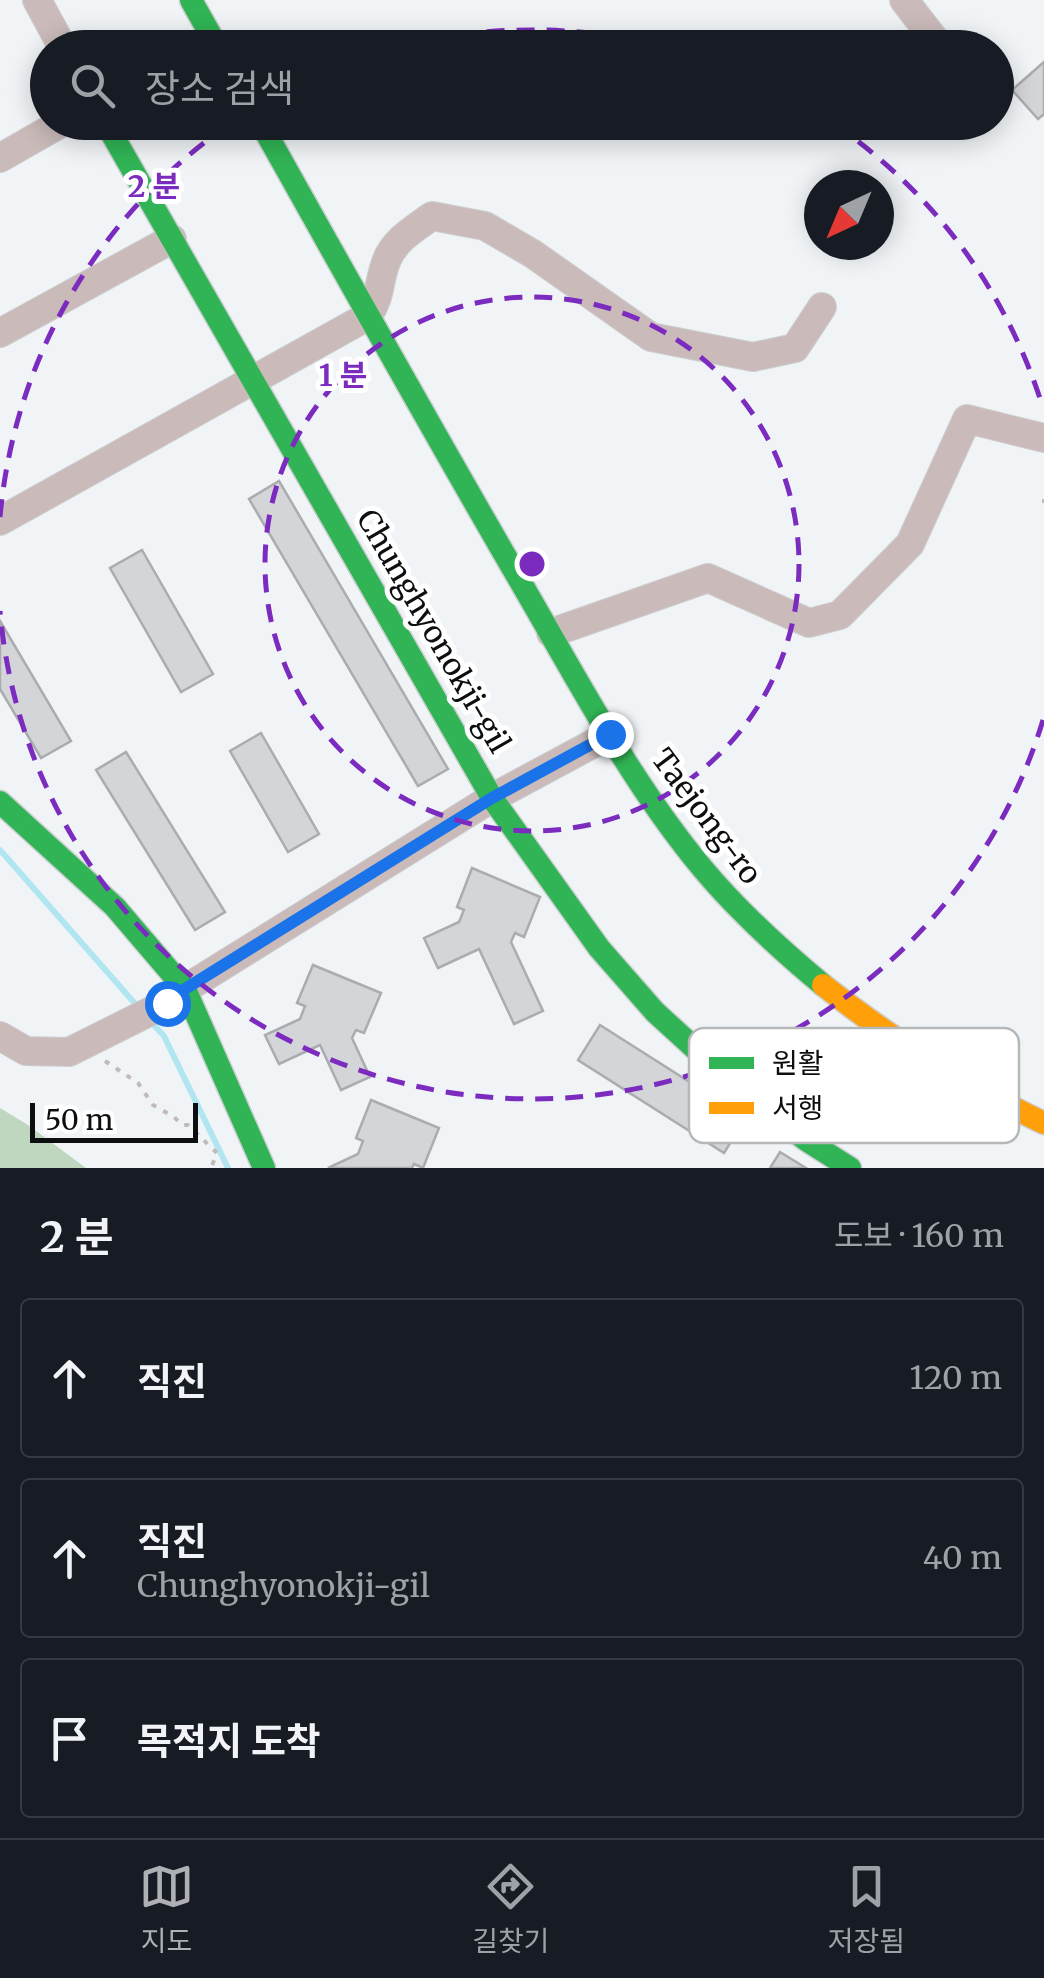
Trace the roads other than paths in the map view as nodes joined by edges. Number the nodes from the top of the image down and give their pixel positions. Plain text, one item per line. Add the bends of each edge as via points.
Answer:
1 (37, 0) edge
2 (192, 0) edge
3 (904, 0) edge
4 (53, 30) edge
5 (208, 30) edge
6 (927, 30) edge
7 (32, 140) edge
8 (116, 140) edge
9 (270, 140) edge
10 (0, 158) edge
11 (172, 239) junction
12 (822, 307) dead end
13 (368, 316) junction
14 (0, 333) edge
15 (252, 379) junction
16 (1044, 438) edge
17 (0, 521) edge
18 (551, 633) junction
19 (610, 734) junction
20 (492, 798) junction
21 (0, 802) edge
22 (185, 989) junction
23 (876, 1028) edge
24 (0, 1036) edge
25 (689, 1043) edge
26 (1019, 1110) edge
27 (1044, 1123) edge
28 (811, 1143) edge
29 (264, 1168) edge
30 (850, 1168) edge

1 - 4 street
2 - 5 street
3 - 6 street
7 - 10 street
8 - 11 street, Chunghyonokji-gil
9 - 13 street, Taejong-ro
11 - 14 street
11 - 15 street, Chunghyonokji-gil
12 - 13 street via 795,348 753,357 651,337 485,226 432,216 402,237 386,260
13 - 15 street
13 - 18 street, Taejong-ro
15 - 17 street
15 - 20 street, Chunghyonokji-gil
16 - 18 street via 967,419 910,544 840,615 808,624 708,578
18 - 19 street, Taejong-ro
19 - 20 street, Chunghyonokji-gil
19 - 23 street, Taejong-ro via 724,893
20 - 22 street
20 - 25 street via 599,948
21 - 22 street via 115,906
22 - 24 street via 69,1052 26,1051
22 - 29 street
26 - 27 street, Taejong-ro
28 - 30 street

